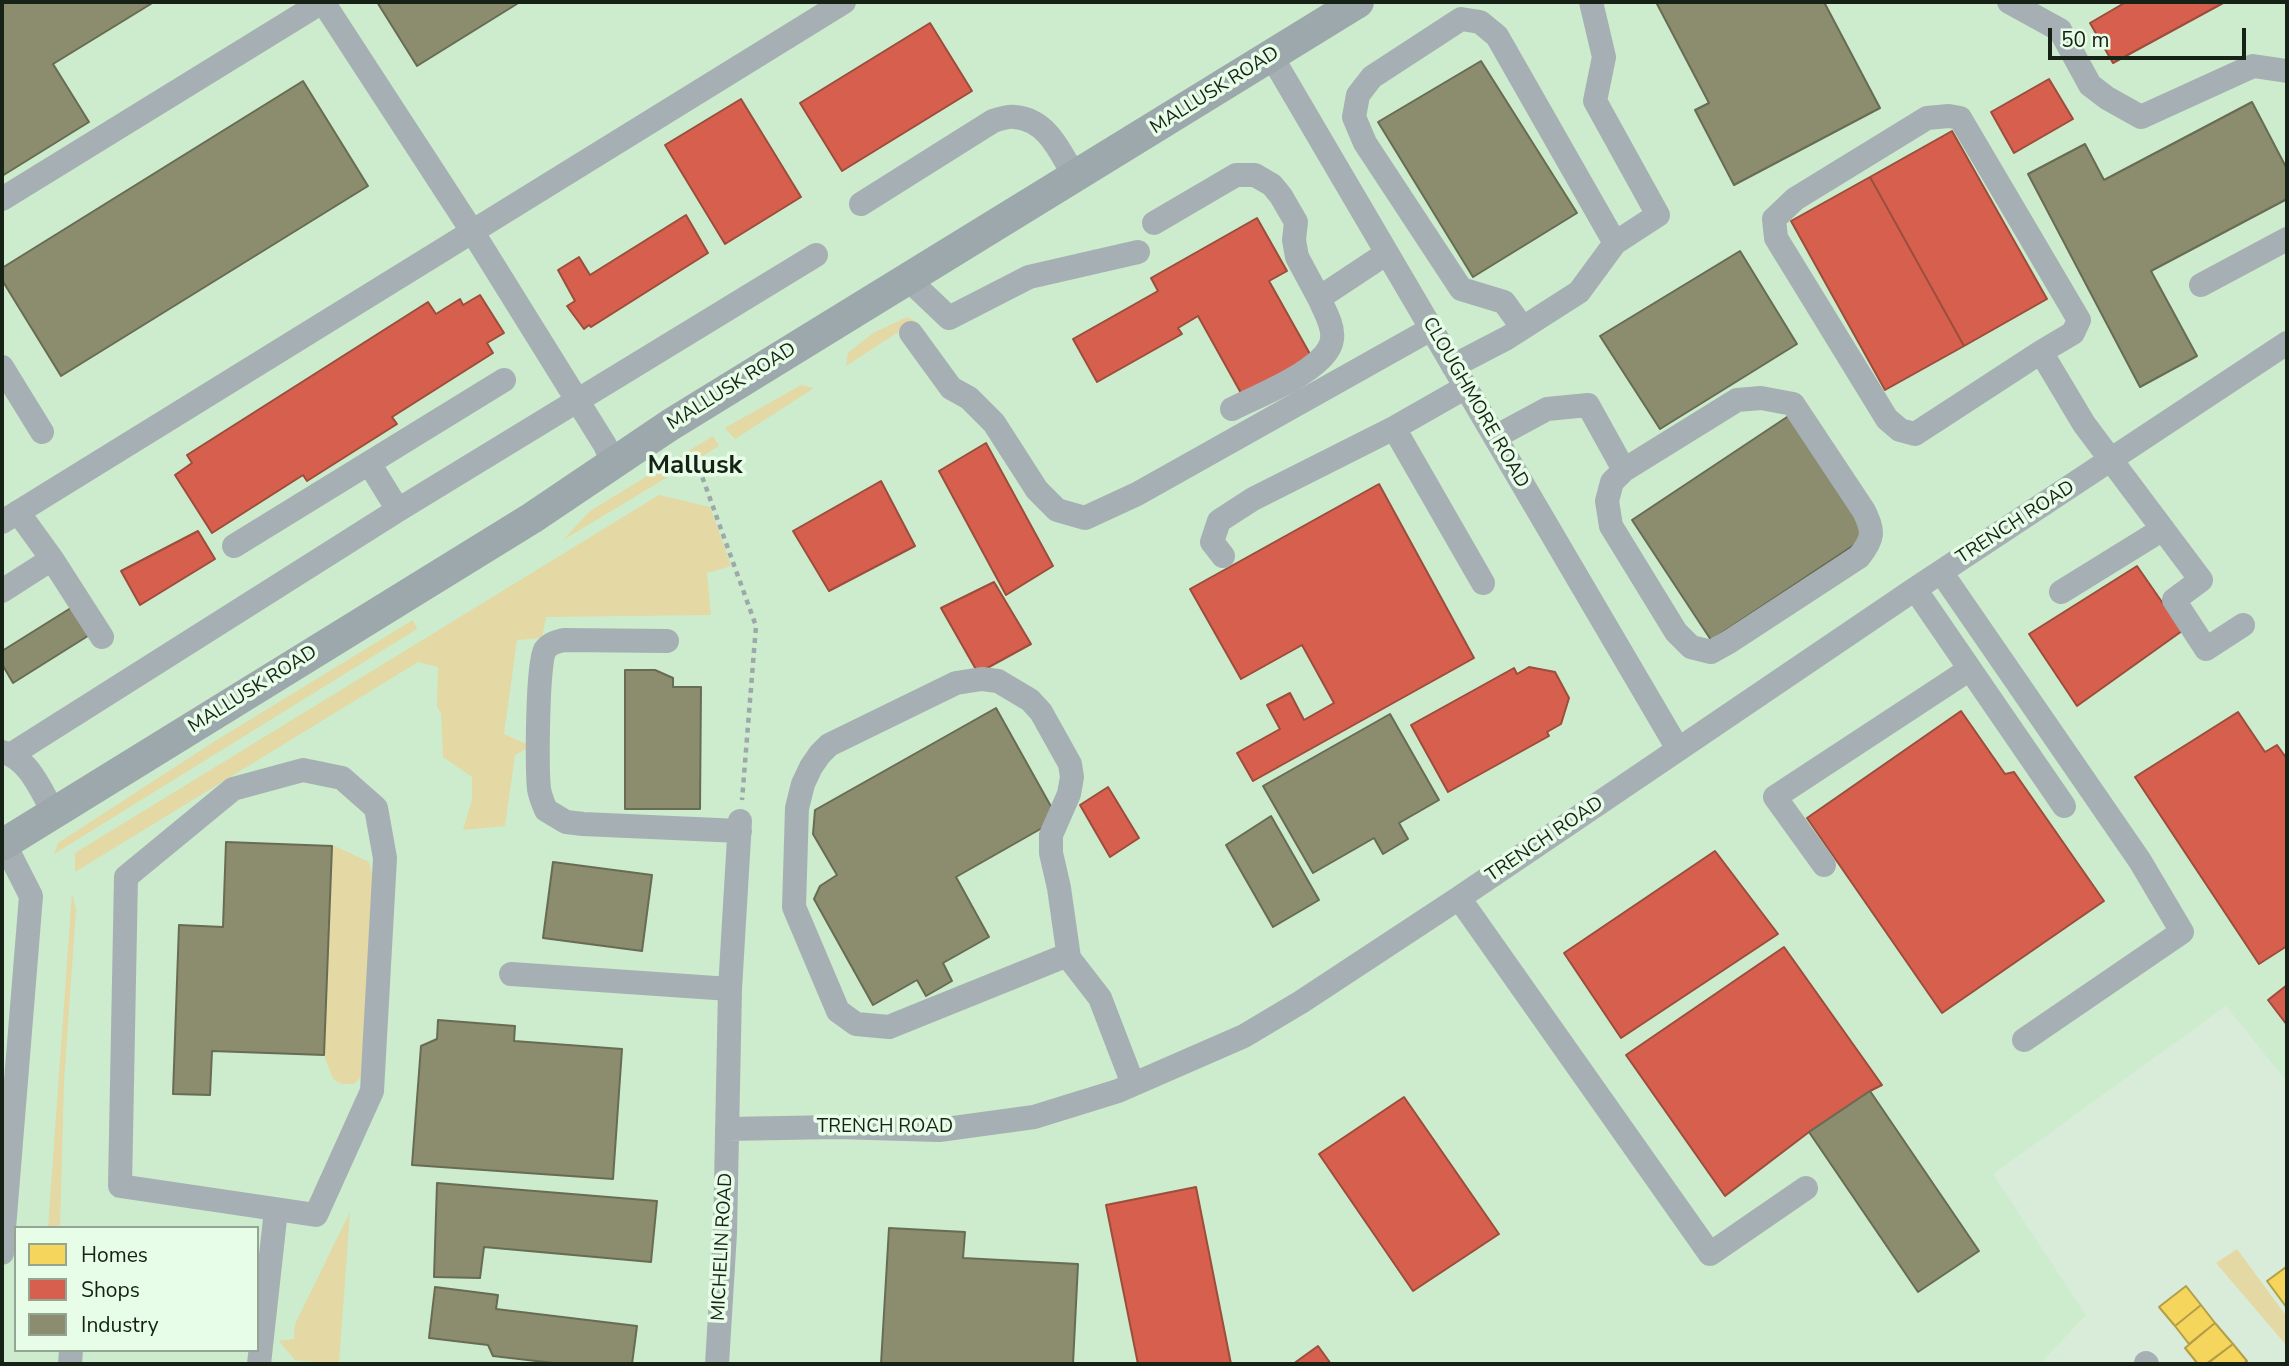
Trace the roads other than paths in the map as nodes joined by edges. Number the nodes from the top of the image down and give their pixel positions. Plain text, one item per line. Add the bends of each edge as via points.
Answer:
1 (323, 2) edge
2 (844, 2) edge
3 (1358, 2) edge
4 (1591, 2) edge
5 (2009, 2) edge
6 (1272, 57) junction
7 (2287, 71) edge
8 (1075, 177) junction
9 (2, 199) edge
10 (861, 204) dead end
11 (1154, 223) dead end
12 (472, 231) junction
13 (2287, 239) edge
14 (1615, 243) junction
15 (1138, 251) dead end
16 (1387, 253) junction
17 (816, 255) dead end
18 (908, 279) junction
19 (2201, 285) dead end
20 (1319, 298) junction
21 (1522, 327) junction
22 (1431, 328) junction
23 (911, 333) dead end
24 (2287, 343) edge
25 (2040, 352) junction
26 (2, 367) edge
27 (1460, 377) junction
28 (504, 380) dead end
29 (576, 400) junction
30 (1232, 409) dead end
31 (1394, 428) junction
32 (42, 432) dead end
33 (1495, 437) junction
34 (2111, 459) junction
35 (369, 463) junction
36 (613, 463) junction
37 (1624, 470) junction
38 (398, 510) junction
39 (10, 517) edge
40 (2163, 529) junction
41 (234, 546) dead end
42 (1223, 556) dead end
43 (52, 559) junction
44 (1941, 572) junction
45 (1483, 583) dead end
46 (1915, 589) junction
47 (2, 591) edge
48 (2061, 592) dead end
49 (2243, 625) dead end
50 (103, 636) dead end
51 (667, 641) dead end
52 (1970, 669) junction
53 (1678, 749) junction
54 (7, 753) edge
55 (2064, 806) dead end
56 (54, 813) junction
57 (3, 844) edge
58 (1824, 865) dead end
59 (1459, 898) junction
60 (1069, 958) junction
61 (510, 974) dead end
62 (730, 989) junction
63 (2024, 1040) dead end
64 (1133, 1084) junction
65 (727, 1129) junction
66 (1806, 1188) dead end
67 (276, 1210) junction
68 (2, 1253) edge
69 (259, 1364) edge
70 (717, 1364) edge

1 - 9 street
1 - 12 street
2 - 12 street
3 - 6 main road, MALLUSK ROAD
4 - 14 street via 1604,57 1595,101 1658,215
5 - 7 street via 2060,30 2090,85 2141,117 2253,66
6 - 8 main road, MALLUSK ROAD
6 - 16 street, CLOUGHMORE ROAD
8 - 10 street via 1047,131 1014,117 993,121
8 - 18 main road, MALLUSK ROAD
11 - 20 street via 1236,175 1255,175 1276,191 1296,222 1297,257
12 - 29 street
12 - 39 street
13 - 19 street
14 - 21 street via 1579,292
14 - 21 street via 1497,36 1480,22 1461,19 1373,77 1358,95 1354,117 1365,144 1461,289 1504,302
15 - 18 street via 1029,277 949,318
16 - 20 street
16 - 22 street, CLOUGHMORE ROAD
17 - 29 street
18 - 36 main road, MALLUSK ROAD
20 - 30 street via 1331,325 1327,353 1312,367
21 - 27 street
22 - 23 street via 1137,494 1085,518 1057,510 1037,490 994,423 969,398 951,388
22 - 27 street, CLOUGHMORE ROAD
24 - 34 street, TRENCH ROAD
25 - 25 street via 2073,332 2079,320 1960,118 1927,118 1795,199 1774,219 1776,238 1887,419 1900,430 1915,434
25 - 34 street via 2084,425
26 - 32 street
27 - 31 street
27 - 33 street, CLOUGHMORE ROAD
28 - 35 street
29 - 36 street
29 - 38 street
31 - 42 street via 1219,521 1212,542
31 - 45 street
33 - 37 street via 1547,409 1588,405
33 - 53 street, CLOUGHMORE ROAD
34 - 40 street
34 - 44 street, TRENCH ROAD
35 - 38 street
35 - 41 street
36 - 56 main road, MALLUSK ROAD via 532,518
37 - 37 street via 1737,400 1761,398 1793,404 1864,511 1872,528 1869,544 1859,557 1729,642 1711,652 1691,647 1676,632 1611,526 1607,501 1612,482
38 - 54 street
39 - 43 street
40 - 48 street
40 - 49 street via 2201,580 2174,600 2206,649
43 - 47 street
43 - 50 street
44 - 46 street, TRENCH ROAD
44 - 63 street via 2132,850 2182,932
46 - 52 street
46 - 53 street, TRENCH ROAD
51 - 62 street, MICHELIN ROAD via 564,640 546,650 541,661 539,791 546,810 566,822 740,826
52 - 55 street
52 - 58 street via 1775,797
53 - 59 street, TRENCH ROAD
54 - 56 street via 27,768
56 - 57 main road, MALLUSK ROAD
57 - 68 street via 31,896
59 - 64 street, TRENCH ROAD via 1244,1036
59 - 66 street via 1710,1254
60 - 60 street via 1051,835 1072,777 1070,764 1030,700 998,681 956,682 829,745 820,754 803,784 797,807 794,907 838,1011 856,1024 889,1027
60 - 64 street via 1100,998
61 - 62 street
62 - 65 street, MICHELIN ROAD
64 - 65 street, TRENCH ROAD via 1034,1116 939,1130
65 - 70 street, MICHELIN ROAD
67 - 67 street via 120,1186 127,877 233,789 303,770 342,778 376,808 385,858 372,1091 316,1215
67 - 69 street

